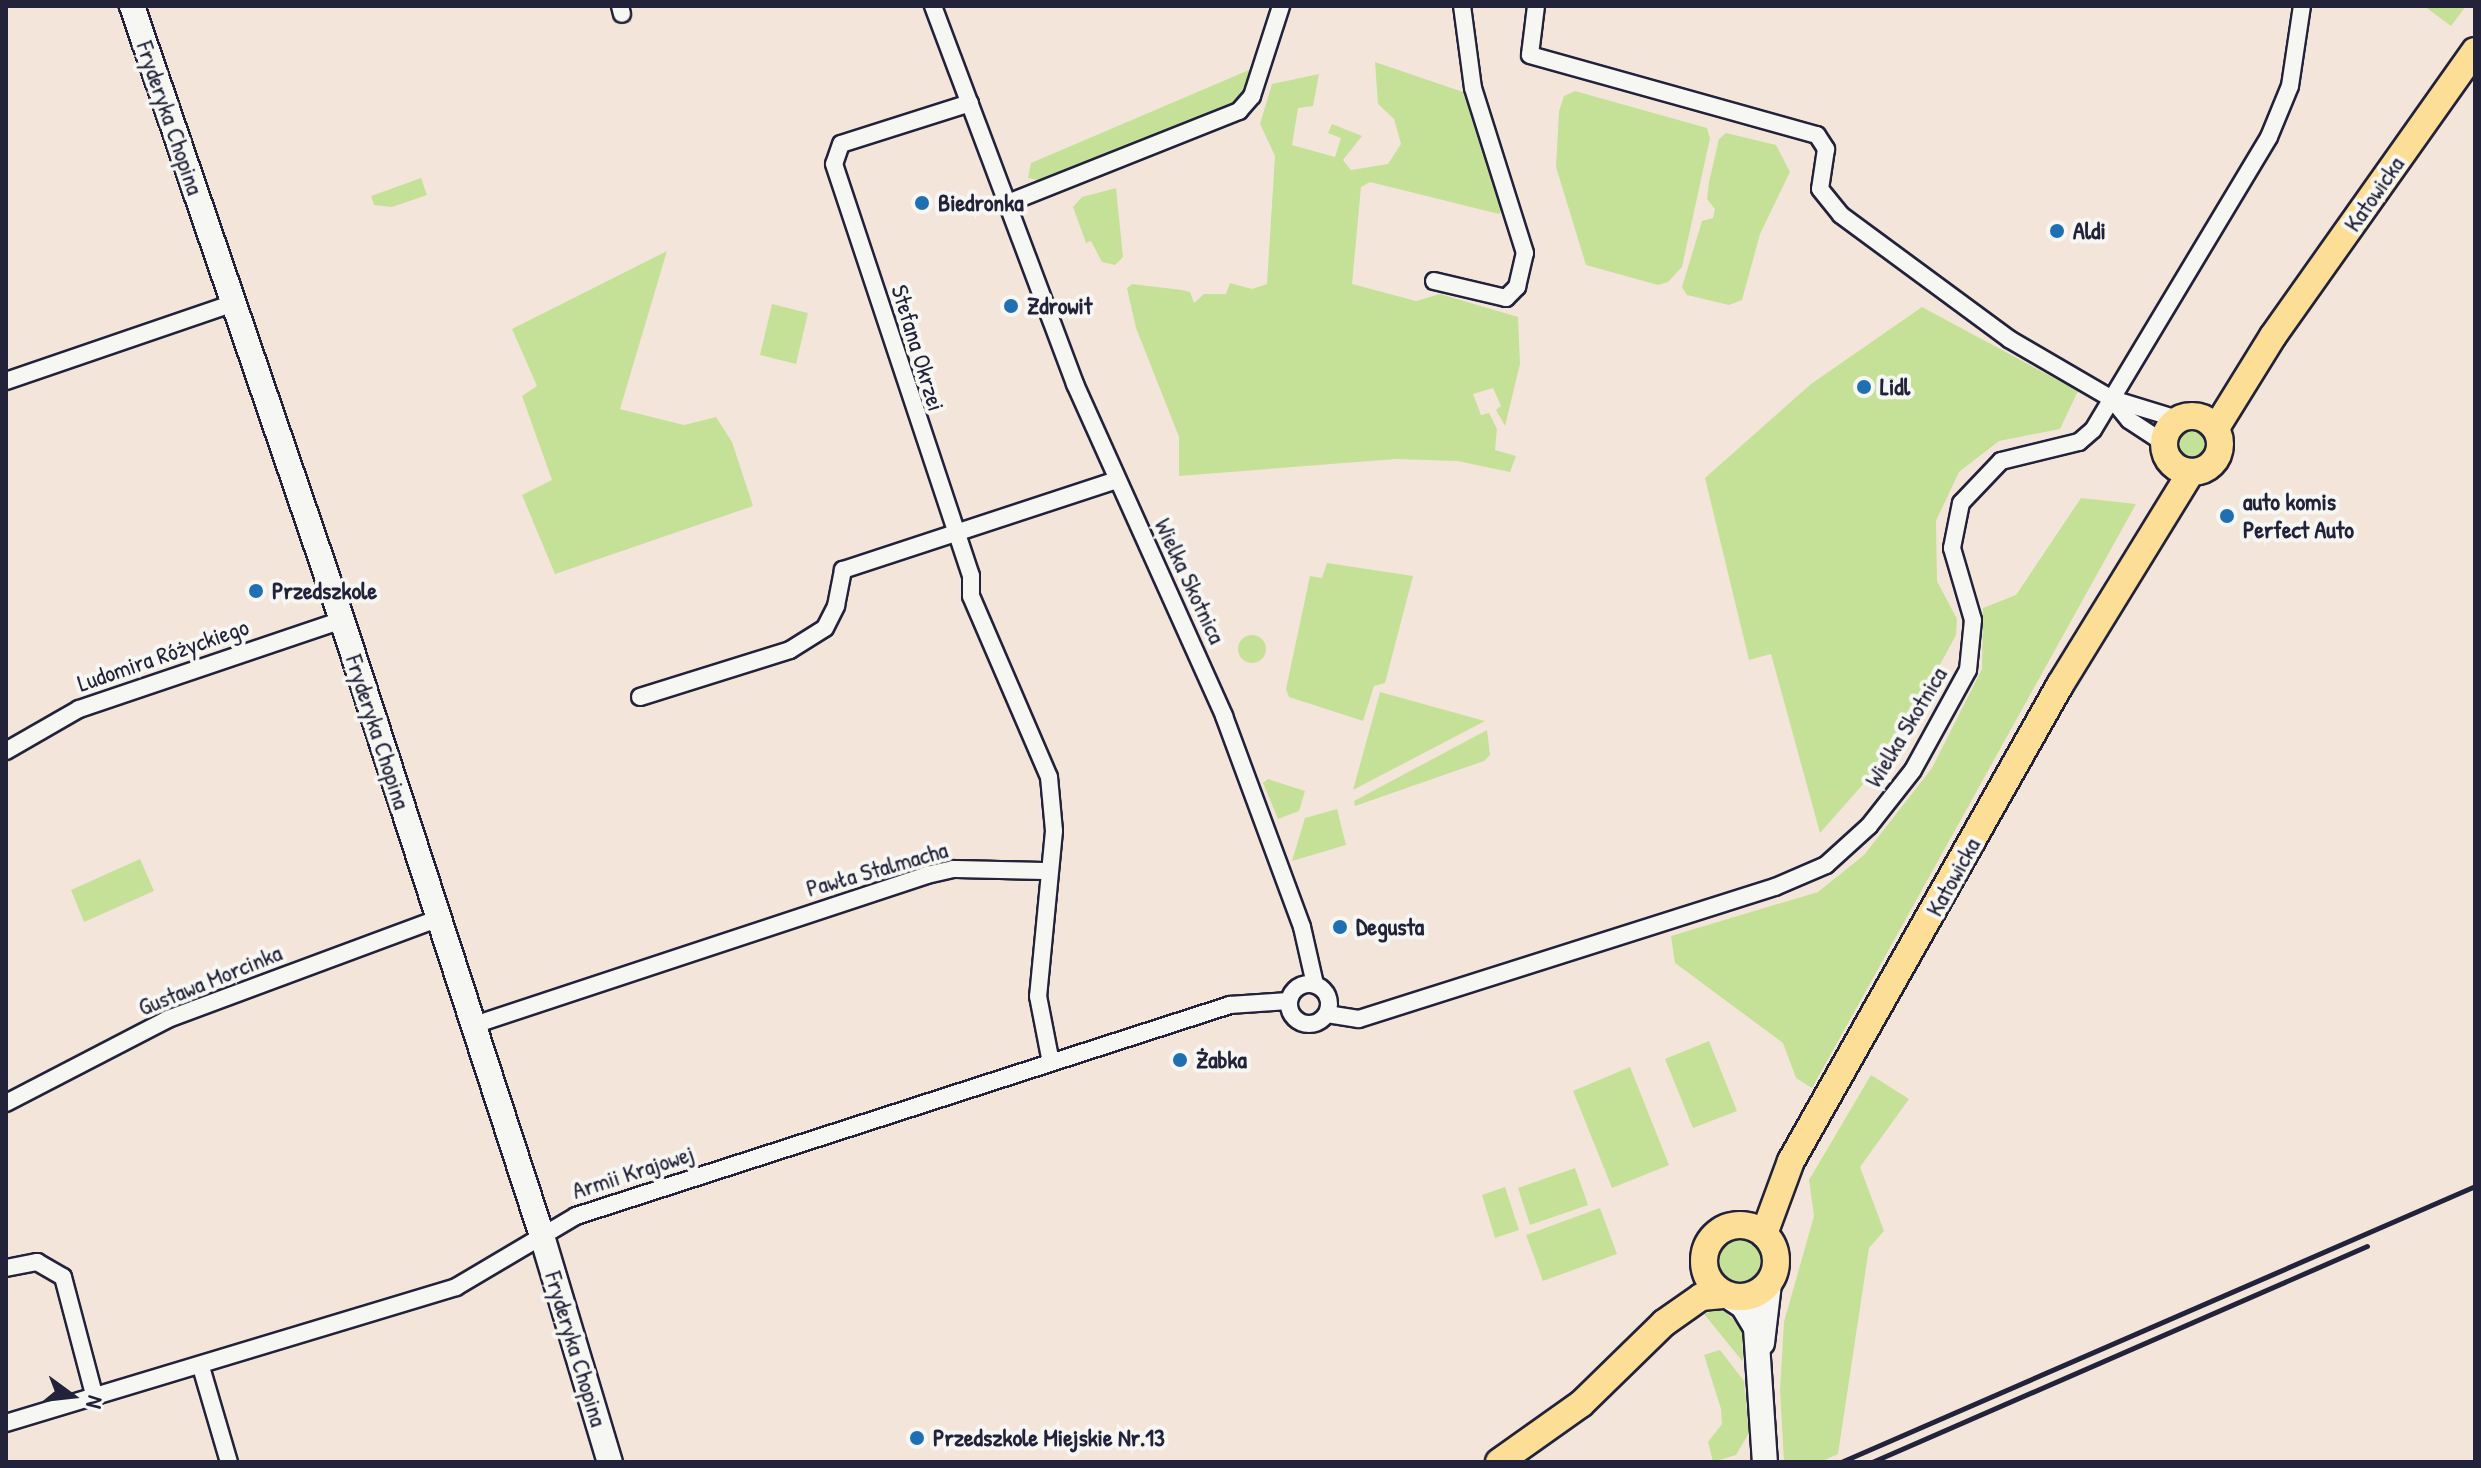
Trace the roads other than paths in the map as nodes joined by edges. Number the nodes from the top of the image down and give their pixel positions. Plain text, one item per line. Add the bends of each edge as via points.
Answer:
1 (132, 6) edge
2 (933, 6) edge
3 (1281, 6) edge
4 (1462, 6) edge
5 (1536, 6) edge
6 (2302, 6) edge
7 (2475, 51) edge
8 (970, 103) junction
9 (1008, 203) junction
10 (1434, 281) dead end
11 (234, 303) junction
12 (6, 381) edge
13 (2112, 399) junction
14 (2197, 421) junction
15 (2175, 458) junction
16 (1116, 480) junction
17 (954, 531) junction
18 (342, 620) junction
19 (640, 697) dead end
20 (6, 751) edge
21 (1047, 871) junction
22 (439, 918) junction
23 (1315, 984) junction
24 (1288, 1001) junction
25 (1327, 1014) junction
26 (474, 1025) junction
27 (1051, 1063) junction
28 (6, 1103) edge
29 (1791, 1161) junction
30 (1739, 1225) junction
31 (1764, 1234) junction
32 (542, 1236) junction
33 (6, 1268) edge
34 (1705, 1268) junction
35 (1769, 1283) junction
36 (1726, 1295) junction
37 (1664, 1323) junction
38 (1760, 1353) junction
39 (201, 1367) junction
40 (95, 1398) junction
41 (6, 1423) edge
42 (229, 1462) edge
43 (610, 1462) edge
44 (1499, 1462) edge
45 (1765, 1462) edge

1 - 11 street, Fryderyka Chopina
2 - 8 street, Wielka Skotnica
3 - 9 street via 1252,96 1239,111
4 - 10 street via 1473,88 1525,253 1517,287 1506,298
5 - 13 street via 1528,47 1537,58 1817,135 1826,149 1820,189 1828,204 1979,320
6 - 13 street, Wielka Skotnica via 2290,86 2273,128
7 - 14 main road, Katowicka via 2273,336
8 - 9 street, Wielka Skotnica
8 - 17 street, Stefana Okrzei via 841,144 834,164
9 - 16 street, Wielka Skotnica
11 - 12 street
11 - 18 street, Fryderyka Chopina
13 - 14 street
13 - 15 street
13 - 25 street, Wielka Skotnica via 2079,442 2001,461 1961,503 1952,548 1973,620 1968,670 1913,770 1841,854 1775,887 1359,1019
14 - 15 main road, Katowicka
14 - 15 main road via 2221,444 2217,458 2206,469
15 - 29 main road, Katowicka via 2114,593
16 - 17 street
16 - 23 street, Wielka Skotnica via 1224,716 1302,927
17 - 19 street via 843,570 825,628 790,650
17 - 21 street via 971,576 971,596 1049,777 1054,831
18 - 20 street, Ludomira Różyckiego via 79,709
18 - 22 street, Fryderyka Chopina
21 - 26 street, Pawła Stalmacha via 953,869 927,875
21 - 27 street via 1038,996
22 - 26 street, Fryderyka Chopina
22 - 28 street, Gustawa Morcinka via 168,1019
23 - 24 street via 1297,986
23 - 25 street via 1329,1000
24 - 25 street via 1292,1016 1304,1024
24 - 27 street, Armii Krajowej via 1230,1005
26 - 32 street, Fryderyka Chopina
27 - 32 street, Armii Krajowej via 576,1216
29 - 30 main road, Katowicka
29 - 31 main road, Katowicka
30 - 31 main road
30 - 34 main road via 1717,1233 1705,1255
31 - 35 main road via 1777,1263
32 - 39 street, Armii Krajowej via 456,1287
32 - 43 street, Fryderyka Chopina
33 - 40 street via 37,1262 63,1277
34 - 36 main road
34 - 37 main road via 1682,1289
35 - 36 main road via 1750,1296
35 - 38 street
36 - 37 main road via 1701,1297
36 - 38 street via 1751,1317
37 - 44 main road via 1581,1404
38 - 45 street
39 - 40 street, Armii Krajowej
39 - 42 street
40 - 41 street, Armii Krajowej

